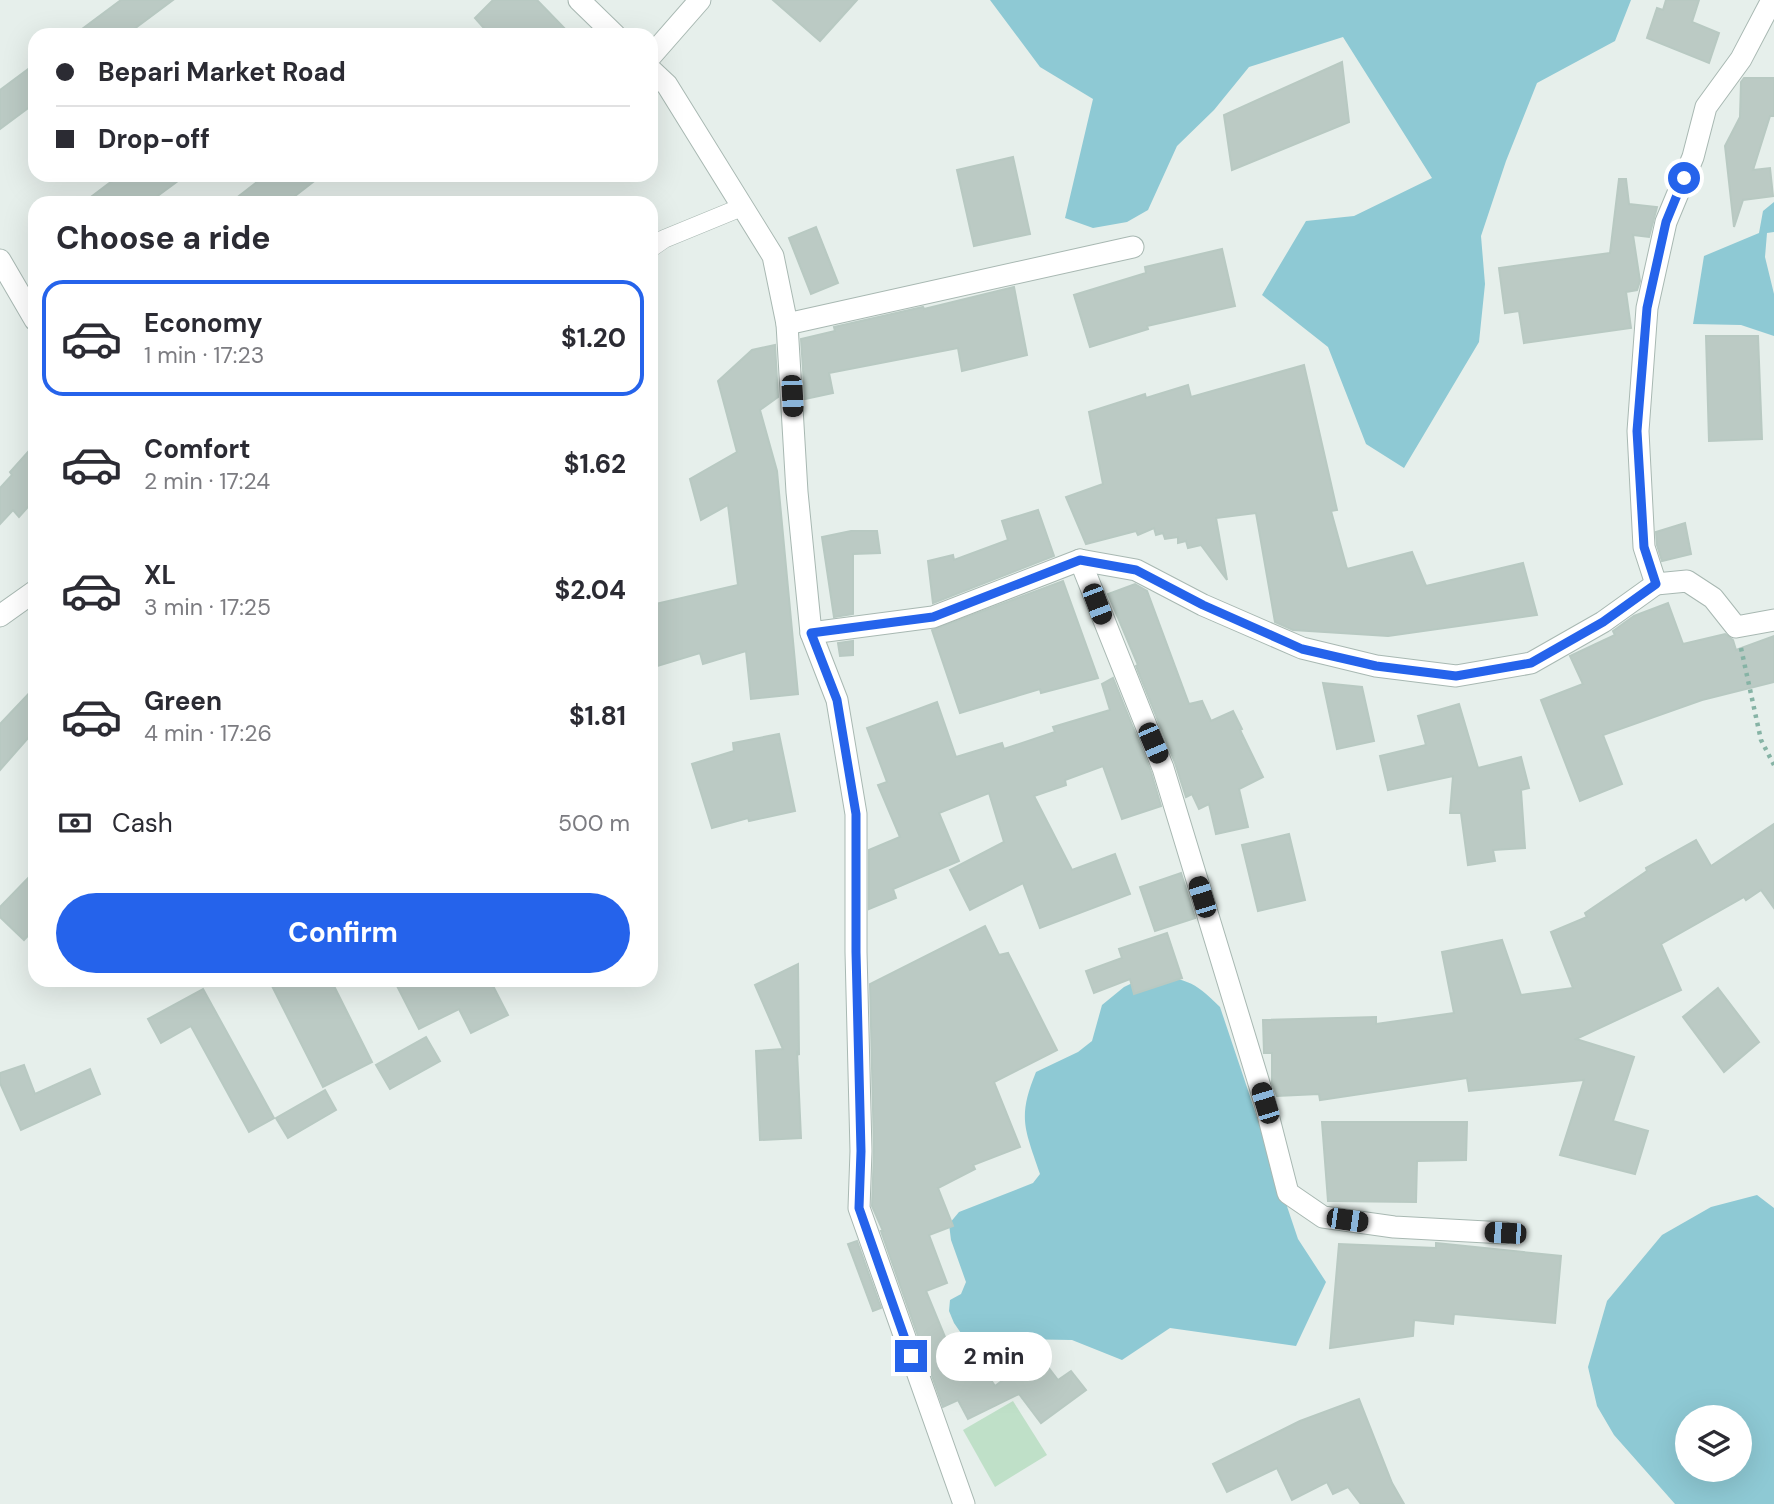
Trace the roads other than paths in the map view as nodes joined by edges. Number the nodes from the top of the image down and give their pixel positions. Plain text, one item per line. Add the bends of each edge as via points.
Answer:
1 (579, 0) edge
2 (700, 0) edge
3 (1772, 0) edge
4 (608, 28) edge
5 (658, 48) edge
6 (658, 77) edge
7 (742, 206) junction
8 (658, 243) edge
9 (1133, 247) dead end
10 (0, 260) edge
11 (28, 308) edge
12 (787, 324) junction
13 (1080, 560) junction
14 (1656, 584) junction
15 (28, 596) edge
16 (0, 617) edge
17 (1774, 620) edge
18 (811, 633) junction
19 (1505, 1233) dead end
20 (964, 1504) edge

1 - 4 street
2 - 5 street
3 - 14 street via 1741,59 1706,107 1693,157 1666,222 1647,308 1637,431 1644,547
6 - 7 street
7 - 8 street
7 - 12 street via 773,256
9 - 12 street
10 - 11 street
12 - 18 street
13 - 14 street via 1136,570 1302,649 1376,666 1456,676 1531,663 1603,622
13 - 18 street via 933,617
13 - 19 street via 1163,768 1288,1193 1324,1217 1394,1227
14 - 17 street via 1687,581 1713,598 1736,627
15 - 16 street
18 - 20 street via 837,700 856,814 859,1208

